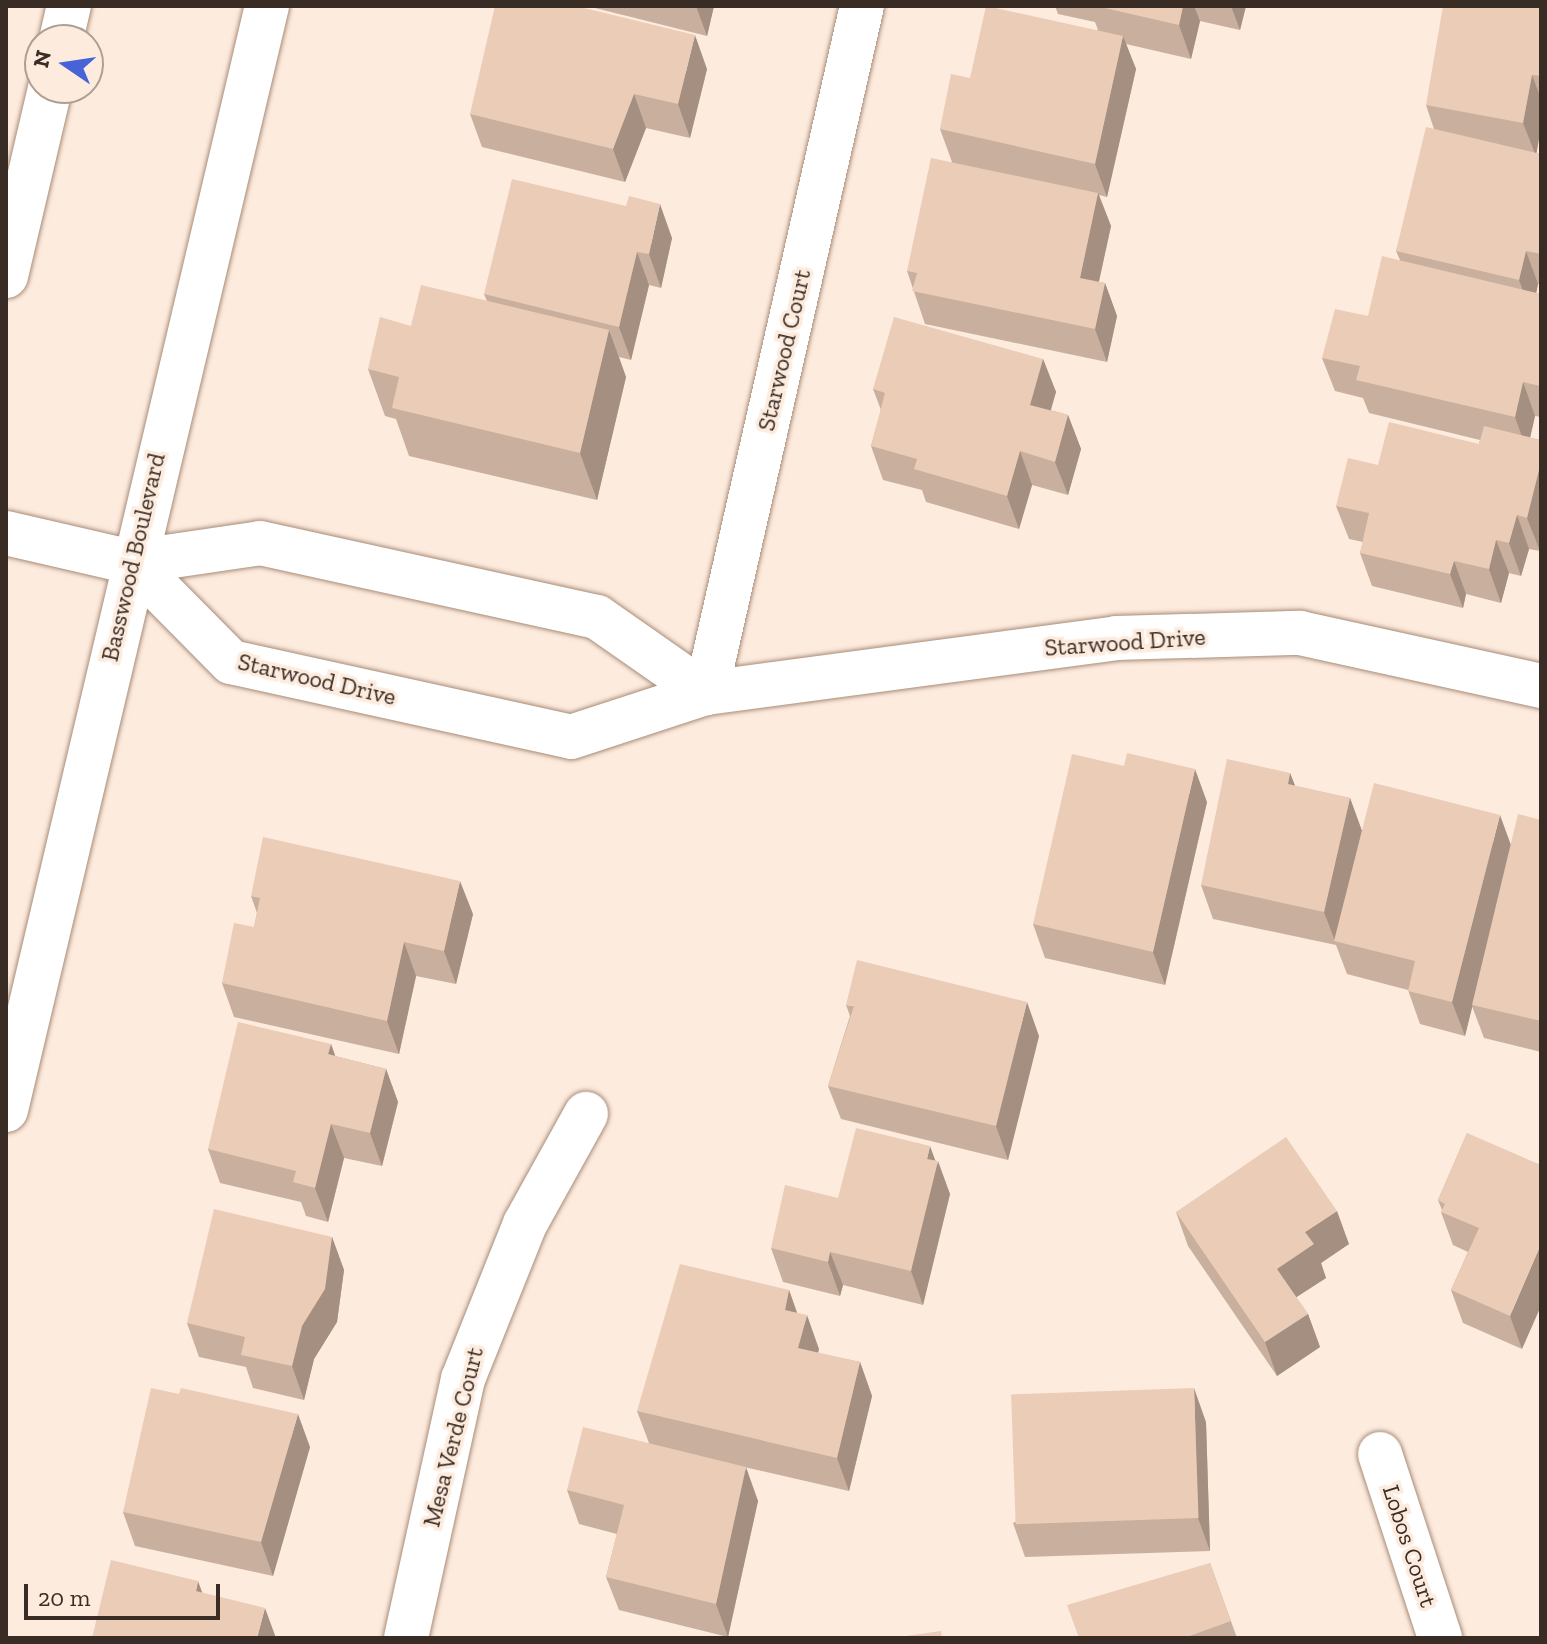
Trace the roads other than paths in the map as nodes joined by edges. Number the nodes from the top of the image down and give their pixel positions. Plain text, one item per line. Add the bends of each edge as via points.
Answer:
1 (267, 6) edge
2 (862, 6) edge
3 (46, 108) edge
4 (6, 169) edge
5 (6, 276) edge
6 (6, 533) edge
7 (132, 562) junction
8 (1541, 686) edge
9 (706, 693) junction
10 (6, 1110) edge
11 (586, 1114) dead end
12 (1380, 1454) dead end
13 (406, 1638) edge
14 (1440, 1638) edge

1 - 7 street, Basswood Boulevard
2 - 9 street, Starwood Court
3 - 4 street
3 - 5 street
6 - 7 street
7 - 9 street via 260,543 597,617
7 - 9 street, Starwood Drive via 231,662 571,737
7 - 10 street, Basswood Boulevard
8 - 9 street, Starwood Drive via 1300,633 1116,638
11 - 13 street, Mesa Verde Court via 525,1224 463,1379
12 - 14 street, Lobos Court

